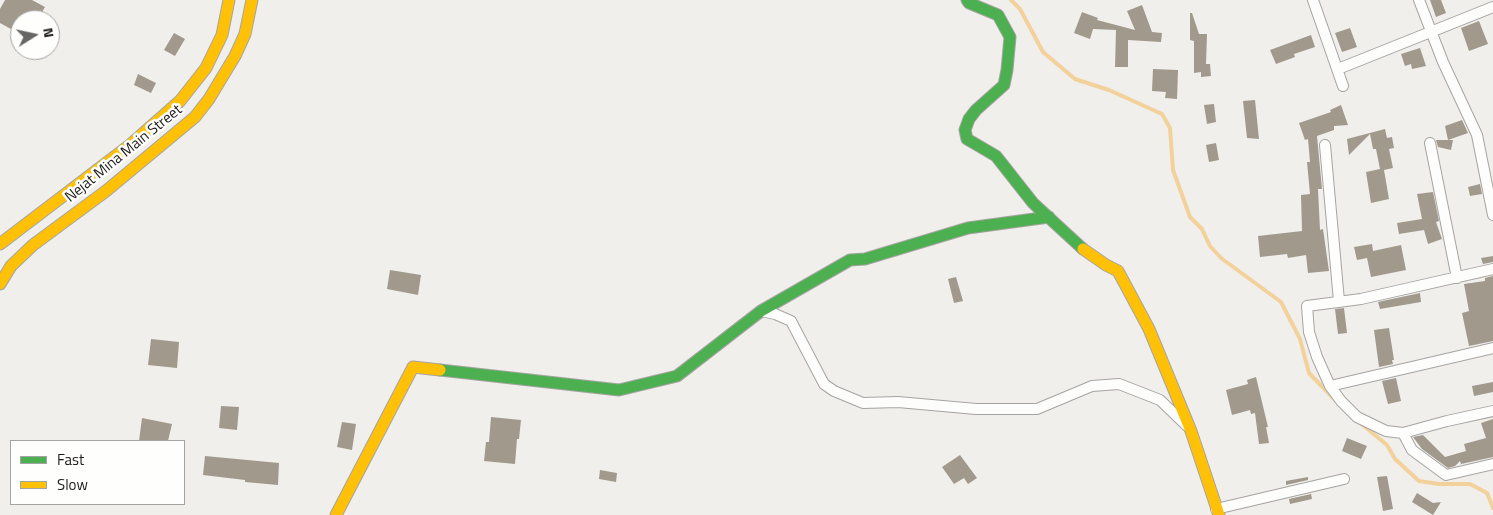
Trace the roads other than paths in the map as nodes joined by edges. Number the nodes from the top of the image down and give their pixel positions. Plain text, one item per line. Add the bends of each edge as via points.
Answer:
1 (229, 0) edge
2 (252, 0) edge
3 (967, 0) edge
4 (1313, 0) edge
5 (1419, 0) edge
6 (1493, 8) edge
7 (1431, 32) junction
8 (1338, 69) junction
9 (1343, 86) dead end
10 (1430, 142) dead end
11 (1325, 146) dead end
12 (1493, 215) edge
13 (1049, 216) junction
14 (0, 244) edge
15 (1493, 269) edge
16 (1456, 278) junction
17 (0, 284) edge
18 (1339, 302) junction
19 (761, 311) junction
20 (1493, 348) edge
21 (1330, 386) junction
22 (1493, 411) edge
23 (1191, 430) junction
24 (1402, 433) junction
25 (1493, 464) edge
26 (1344, 479) dead end
27 (1218, 512) edge
28 (336, 515) edge

1 - 14 street, Nejat Mina Main Street via 222,36 206,68 180,100 130,145
2 - 17 street, Nejat Mina Main Street via 245,34 235,56 194,117 106,191 34,245 11,266
3 - 13 street via 998,15 1010,37 1004,84 969,119 965,130 967,139 996,156 1033,203
4 - 8 street
5 - 7 street
6 - 7 street
7 - 8 street
7 - 12 street via 1476,135
8 - 9 street
10 - 16 street
11 - 18 street
13 - 19 street via 968,228 865,259 850,260
13 - 23 street via 1079,246 1118,271 1148,329
15 - 16 street
16 - 18 street
18 - 21 street via 1307,306 1309,332
19 - 23 street via 791,321 824,384 863,403 1037,409 1092,386 1119,384 1160,400
19 - 28 street via 677,376 619,390 413,367
20 - 21 street
21 - 24 street via 1357,416 1386,431
22 - 24 street
23 - 27 street
24 - 25 street via 1412,450 1446,475
26 - 27 street

